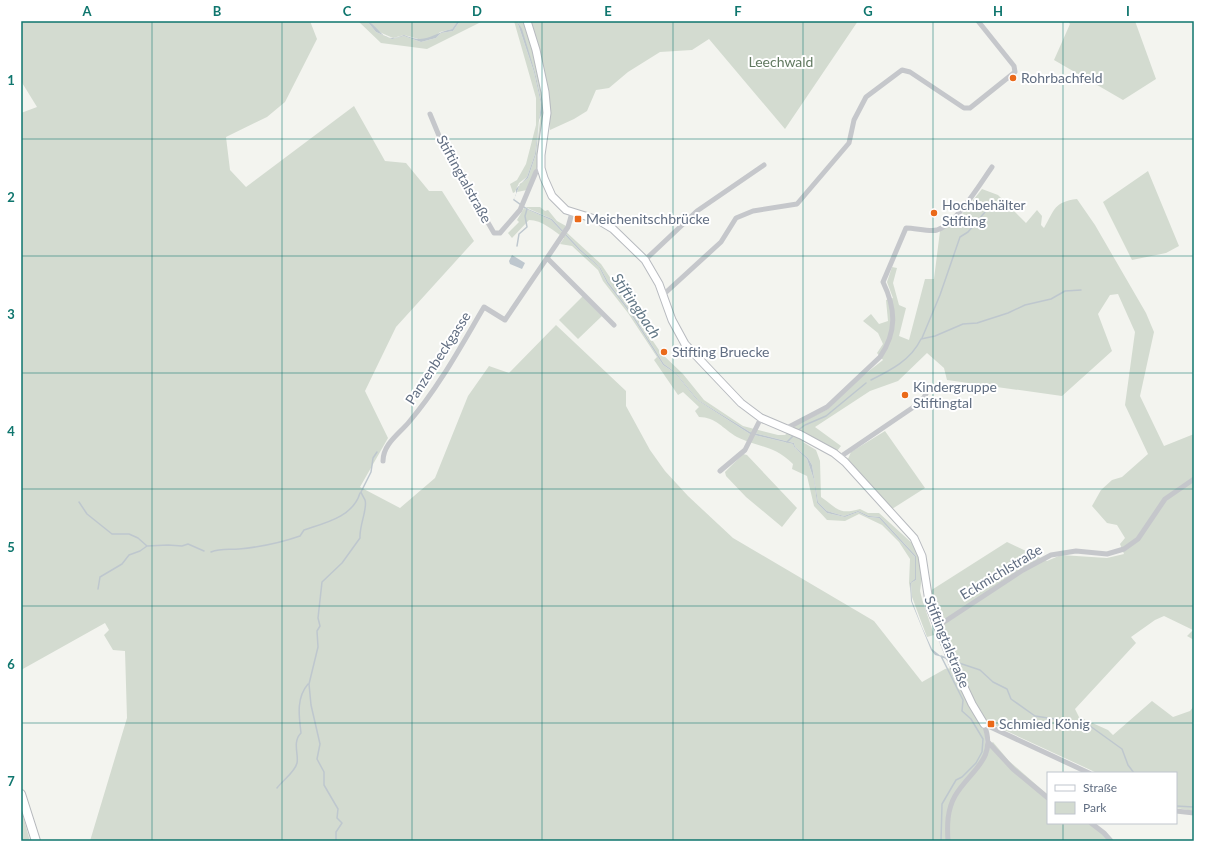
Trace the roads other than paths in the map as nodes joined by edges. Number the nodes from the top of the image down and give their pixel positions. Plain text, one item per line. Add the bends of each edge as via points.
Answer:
1 (527, 21) edge
2 (978, 21) edge
3 (430, 114) dead end
4 (764, 165) dead end
5 (992, 167) dead end
6 (542, 168) junction
7 (572, 213) junction
8 (547, 258) junction
9 (645, 260) junction
10 (663, 295) junction
11 (614, 326) dead end
12 (926, 394) dead end
13 (761, 418) junction
14 (785, 429) junction
15 (840, 457) junction
16 (383, 461) dead end
17 (720, 471) dead end
18 (1194, 479) edge
19 (938, 626) junction
20 (984, 724) junction
21 (988, 742) junction
22 (1087, 772) edge
23 (21, 794) edge
24 (1047, 797) edge
25 (1177, 811) edge
26 (1194, 814) edge
27 (1092, 824) edge
28 (36, 841) edge
29 (948, 841) edge
30 (1111, 841) edge

1 - 6 street, Stiftingtalstraße via 545,92 547,113 541,155
2 - 10 street via 1014,66 1015,72 970,108 964,108 910,72 902,70 866,96 854,120 849,143 797,204 752,211 736,218 722,242
3 - 6 street, Stiftingtalstraße via 442,143 494,233 500,233 520,210 536,172
4 - 9 street via 697,211
5 - 14 street via 957,216 937,230 906,228 883,282 890,297 894,321 886,348 880,358 827,407
6 - 7 street, Stiftingtalstraße via 552,196 561,207
7 - 8 street, Panzenbeckgasse via 568,227
7 - 9 street, Stiftingtalstraße via 598,220 613,228
8 - 11 street
8 - 16 street, Panzenbeckgasse via 505,320 484,307 431,394 383,452
9 - 10 street, Stiftingtalstraße
10 - 13 street, Stiftingtalstraße via 672,320 686,344 733,396
12 - 15 street via 921,402
13 - 14 street, Stiftingtalstraße
13 - 17 street via 745,450
14 - 15 street, Stiftingtalstraße
15 - 19 street, Stiftingtalstraße via 914,538 922,556 930,608
18 - 19 street, Eckmichlstraße via 1164,499 1138,539 1124,549 1107,554 1076,551 1051,555 1023,570
19 - 20 street, Stiftingtalstraße via 954,666
20 - 21 street, Stiftingtalstraße
20 - 22 street
21 - 24 street via 1013,769
21 - 29 street, Stiftingtalstraße via 983,761 952,803
23 - 28 main road
25 - 26 street
27 - 30 street

